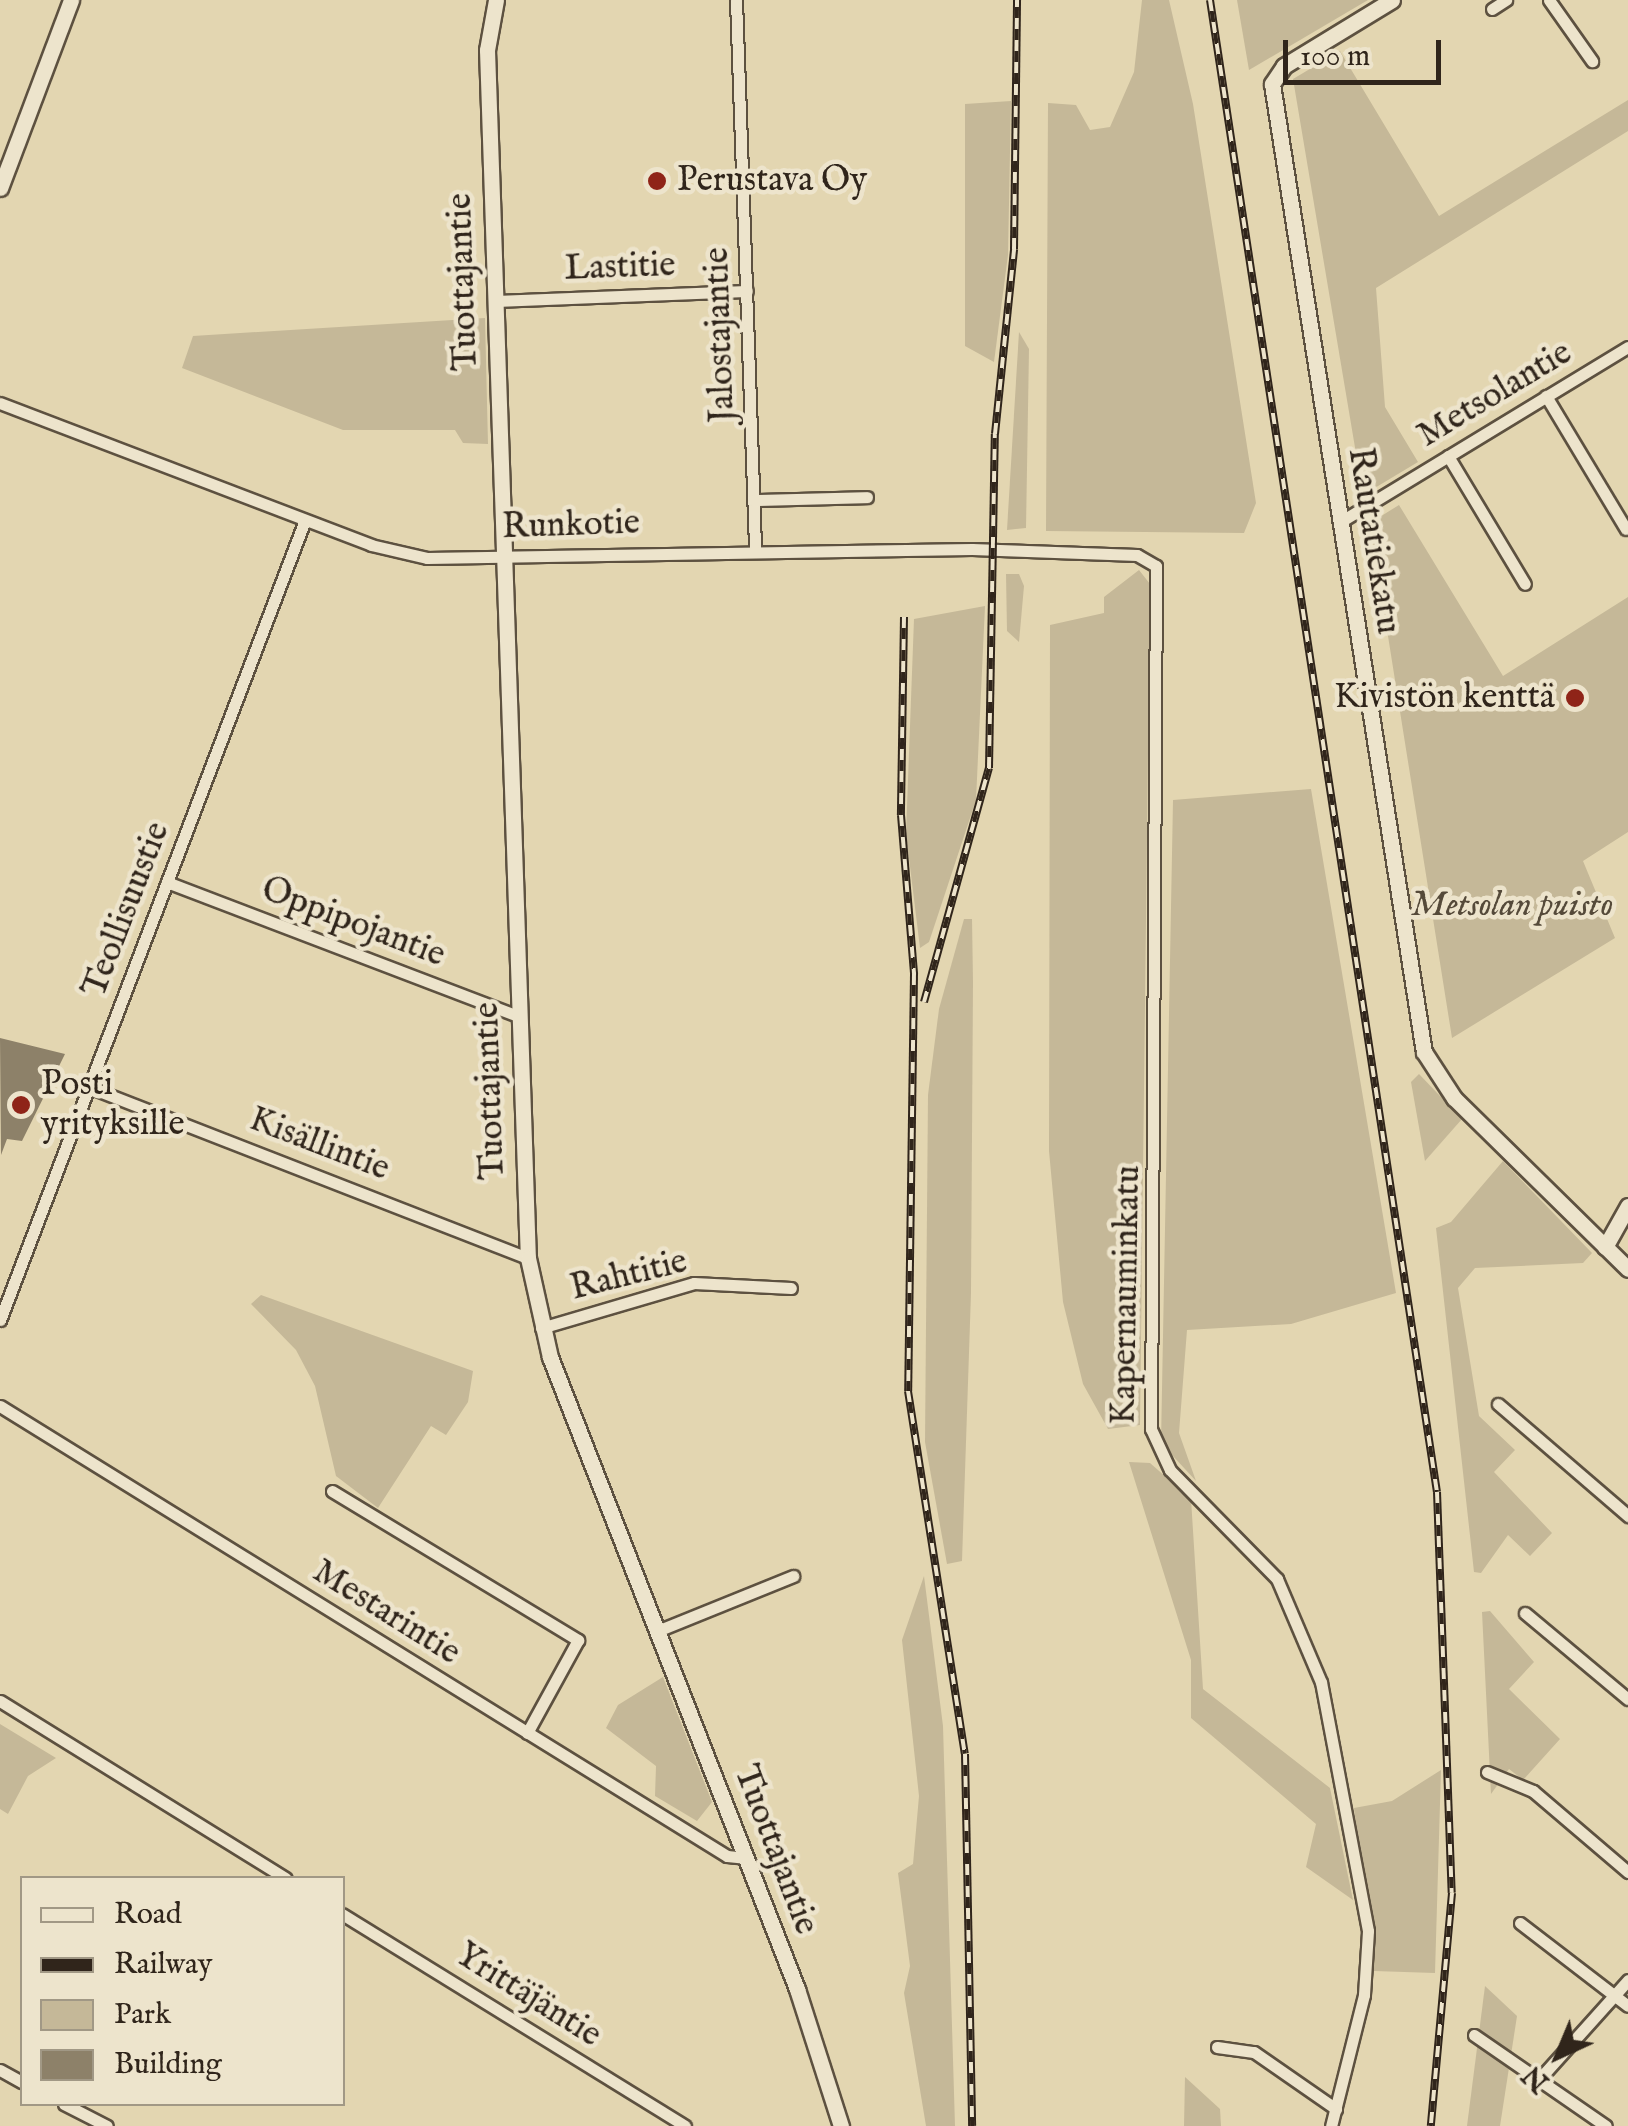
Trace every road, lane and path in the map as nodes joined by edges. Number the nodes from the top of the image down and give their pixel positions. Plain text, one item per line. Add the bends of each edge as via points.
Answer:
1 (71, 0) edge
2 (496, 0) edge
3 (736, 0) edge
4 (1392, 0) edge
5 (1506, 0) edge
6 (1550, 0) edge
7 (1492, 8) dead end
8 (1592, 61) dead end
9 (0, 188) edge
10 (747, 291) junction
11 (495, 301) junction
12 (1628, 346) edge
13 (1546, 396) junction
14 (0, 403) edge
15 (1448, 456) junction
16 (866, 497) dead end
17 (754, 500) junction
18 (305, 520) junction
19 (1340, 522) junction
20 (1626, 528) edge
21 (755, 548) junction
22 (504, 556) junction
23 (1161, 576) joint
24 (1525, 584) dead end
25 (167, 882) junction
26 (518, 1016) junction
27 (89, 1087) junction
28 (1628, 1206) edge
29 (1605, 1247) junction
30 (528, 1258) junction
31 (1628, 1269) edge
32 (791, 1288) dead end
33 (0, 1320) edge
34 (541, 1328) junction
35 (1498, 1404) dead end
36 (0, 1406) edge
37 (332, 1491) dead end
38 (1628, 1516) edge
39 (793, 1576) dead end
40 (1525, 1613) dead end
41 (657, 1631) junction
42 (1628, 1699) edge
43 (0, 1701) edge
44 (528, 1733) junction
45 (1487, 1772) dead end
46 (746, 1858) junction
47 (1628, 1872) edge
48 (283, 1876) edge
49 (345, 1916) edge
50 (1520, 1923) dead end
51 (1628, 1980) edge
52 (1615, 1995) junction
53 (1628, 2006) edge
54 (1474, 2035) dead end
55 (1217, 2047) dead end
56 (1542, 2076) junction
57 (68, 2106) edge
58 (1336, 2109) junction
59 (106, 2126) edge
60 (685, 2126) edge
61 (841, 2126) edge
62 (1331, 2126) edge
63 (1606, 2126) edge

1 - 9 street
2 - 11 street, Tuottajantie via 487,50
3 - 10 street, Jalostajantie
4 - 19 street, Rautatiekatu via 1276,73 1272,84
5 - 7 street
6 - 8 street
10 - 11 street, Lastitie
10 - 17 street, Jalostajantie
11 - 22 street, Tuottajantie
12 - 13 street, Metsolantie
13 - 15 street, Metsolantie
13 - 20 street
14 - 18 street, Runkotie
15 - 19 street, Metsolantie
15 - 24 street
16 - 17 street
17 - 21 street, Jalostajantie
18 - 22 street, Runkotie via 412,555
18 - 25 street, Teollisuustie
19 - 29 street, Rautatiekatu via 1424,1052 1435,1076
21 - 22 street, Runkotie
21 - 23 street, Runkotie via 1138,556
22 - 26 street, Tuottajantie
23 - 58 street, Kapernauminkatu via 1151,1429 1163,1461 1278,1579 1316,1663 1368,1931 1364,1995
25 - 26 street, Oppipojantie
25 - 27 street, Teollisuustie
26 - 30 street, Tuottajantie
27 - 30 street, Kisällintie
27 - 33 street, Teollisuustie
28 - 29 street
29 - 31 street
30 - 34 street, Tuottajantie
32 - 34 street, Rahtitie via 694,1282
34 - 41 street, Tuottajantie
35 - 38 street
36 - 44 street, Mestarintie
37 - 44 street via 578,1640
39 - 41 street
40 - 42 street
41 - 46 street, Tuottajantie
43 - 48 street
44 - 46 street, Mestarintie via 727,1856
45 - 47 street via 1534,1792
46 - 61 street, Tuottajantie
49 - 60 street, Yrittäjäntie
50 - 52 street
51 - 52 street
52 - 53 street
52 - 56 street
54 - 56 street
55 - 58 street via 1254,2052
56 - 63 street
57 - 59 street
58 - 62 street, Kapernauminkatu

